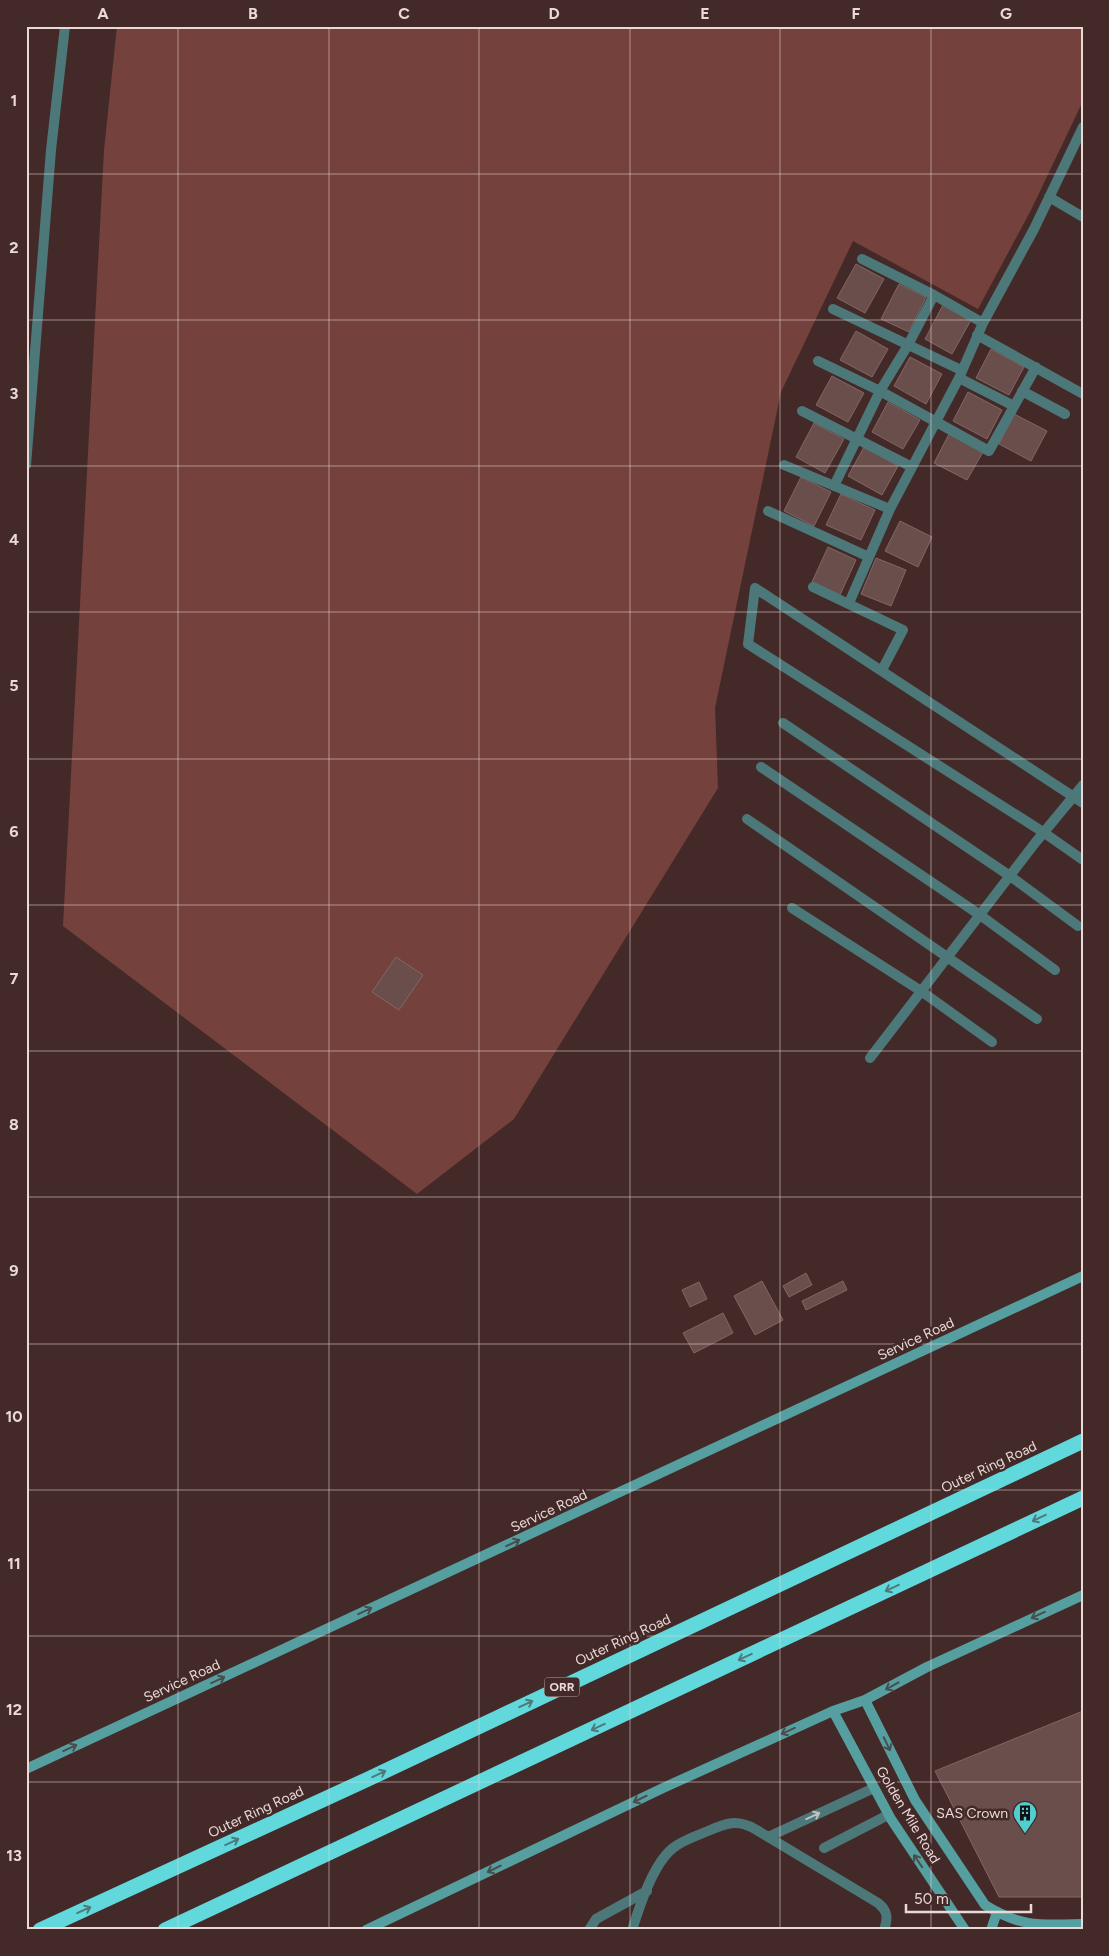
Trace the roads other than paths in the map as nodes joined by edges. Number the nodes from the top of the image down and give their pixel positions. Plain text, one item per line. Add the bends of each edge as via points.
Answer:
1 (64, 26) edge
2 (1083, 127) edge
3 (1049, 197) junction
4 (1083, 217) edge
5 (862, 259) dead end
6 (934, 295) junction
7 (833, 309) dead end
8 (983, 323) junction
9 (977, 335) junction
10 (908, 345) junction
11 (818, 362) dead end
12 (1036, 367) junction
13 (960, 374) junction
14 (880, 391) junction
15 (1022, 391) junction
16 (1083, 394) edge
17 (1014, 406) junction
18 (802, 411) dead end
19 (1065, 414) dead end
20 (935, 421) junction
21 (857, 439) junction
22 (27, 448) edge
23 (26, 465) edge
24 (784, 465) dead end
25 (912, 467) junction
26 (834, 486) junction
27 (890, 509) junction
28 (768, 511) dead end
29 (869, 557) junction
30 (813, 587) dead end
31 (849, 604) junction
32 (882, 670) junction
33 (782, 723) dead end
34 (761, 767) dead end
35 (1083, 785) edge
36 (1073, 797) junction
37 (1083, 803) edge
38 (747, 819) dead end
39 (1043, 832) junction
40 (1083, 860) edge
41 (1010, 876) junction
42 (792, 908) dead end
43 (980, 915) junction
44 (1078, 926) dead end
45 (946, 958) junction
46 (1055, 970) dead end
47 (921, 991) junction
48 (1036, 1020) dead end
49 (992, 1042) dead end
50 (870, 1058) dead end
51 (1083, 1276) edge
52 (1083, 1441) edge
53 (1083, 1498) edge
54 (1083, 1595) edge
55 (866, 1700) junction
56 (833, 1711) junction
57 (26, 1769) edge
58 (874, 1788) junction
59 (888, 1815) junction
60 (768, 1837) junction
61 (824, 1848) dead end
62 (647, 1891) junction
63 (997, 1912) junction
64 (1083, 1924) edge
65 (40, 1930) edge
66 (165, 1930) edge
67 (366, 1930) edge
68 (589, 1930) edge
69 (632, 1930) edge
70 (884, 1930) edge
71 (965, 1930) edge
72 (991, 1930) edge

1 - 22 street
2 - 3 street
3 - 4 street
3 - 8 street
5 - 6 street
6 - 8 street
6 - 10 street
7 - 10 street
8 - 9 street
9 - 12 street
9 - 13 street
10 - 13 street
10 - 14 street
11 - 14 street
12 - 15 street
12 - 16 street
13 - 17 street
13 - 20 street
14 - 20 street
14 - 21 street
15 - 17 street
15 - 19 street
17 - 20 street via 989,451
18 - 21 street
20 - 25 street
21 - 25 street
21 - 26 street
22 - 23 street
24 - 26 street
25 - 27 street
26 - 27 street
27 - 29 street
28 - 29 street
29 - 31 street
30 - 31 street
31 - 32 street via 903,630
32 - 36 street
32 - 39 street via 755,588 748,644
33 - 41 street
34 - 43 street
35 - 36 street
36 - 37 street
36 - 39 street
38 - 45 street
39 - 40 street
39 - 41 street
41 - 43 street
41 - 44 street
42 - 47 street
43 - 45 street
43 - 46 street
45 - 47 street
45 - 48 street
47 - 49 street
47 - 50 street
57 -> 51 main road, Service Road
65 -> 52 highway, Outer Ring Road / ORR via 375,1776
53 -> 66 highway
54 -> 55 main road via 926,1667
55 - 56 main road
55 -> 63 main road, Golden Mile Road via 915,1800 985,1905
56 - 58 main road, Golden Mile Road
56 -> 67 main road
58 - 59 main road, Golden Mile Road
60 -> 58 street
59 - 61 street
71 -> 59 main road, Golden Mile Road
60 - 62 street via 745,1824 734,1822 681,1842 662,1860
60 - 70 street via 882,1907 887,1917
62 - 68 street via 596,1919
62 - 69 street
63 - 64 main road, Golden Mile Road via 1032,1925
63 - 72 main road

